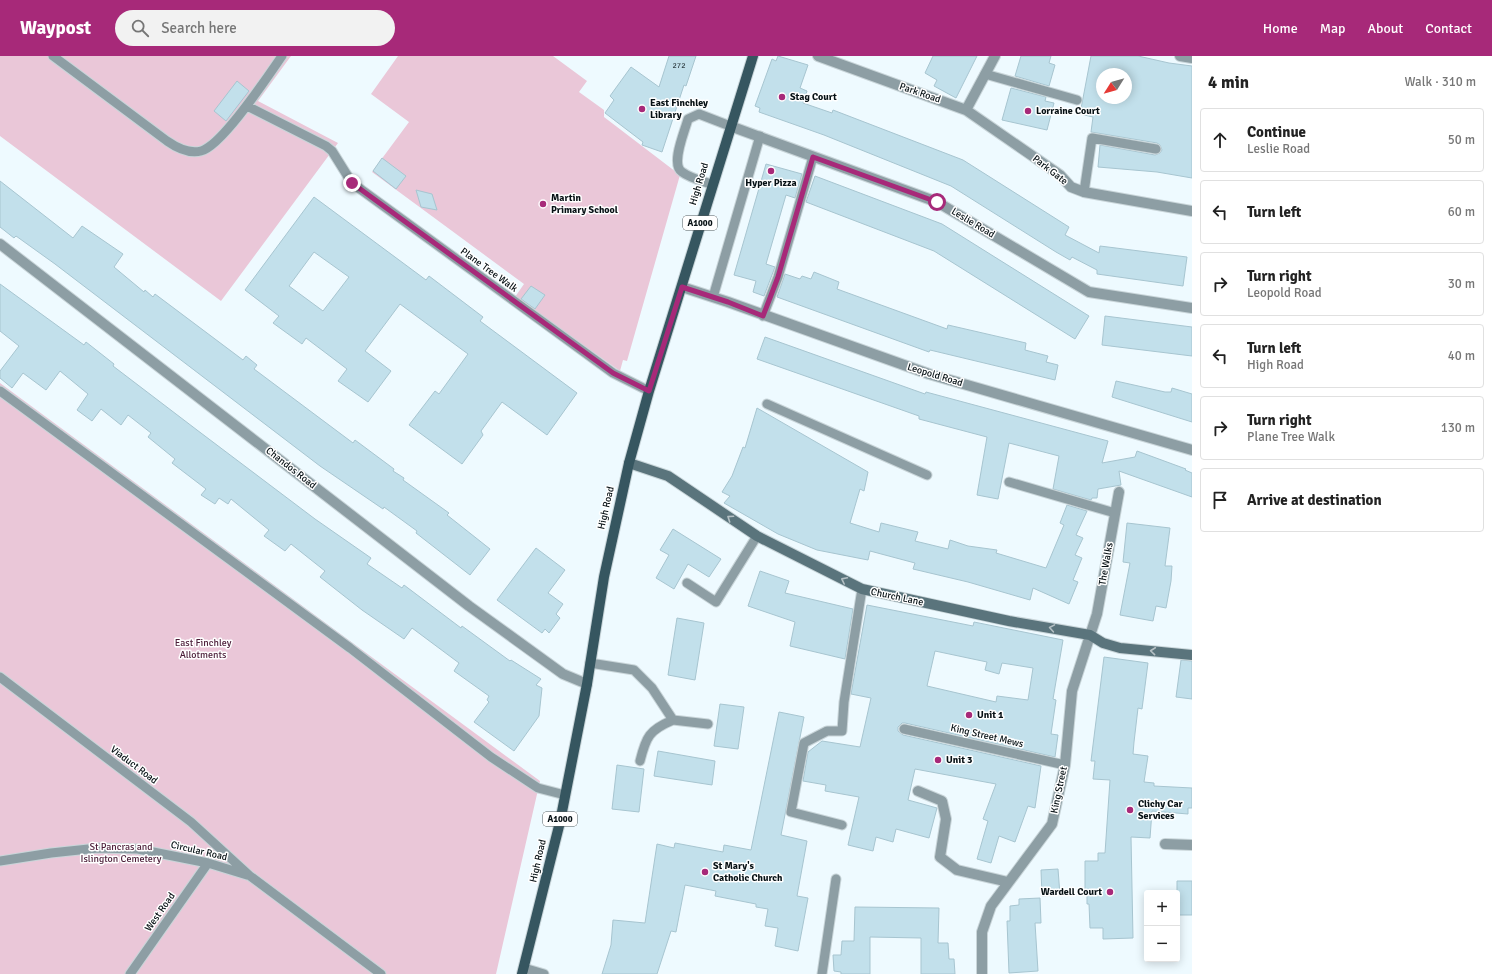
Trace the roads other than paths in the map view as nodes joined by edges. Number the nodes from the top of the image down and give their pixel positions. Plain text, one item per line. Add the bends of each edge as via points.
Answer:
1 (53, 56) edge
2 (282, 56) edge
3 (753, 56) edge
4 (818, 56) edge
5 (995, 56) edge
6 (1180, 56) edge
7 (1192, 58) edge
8 (985, 74) junction
9 (1077, 100) dead end
10 (246, 106) junction
11 (966, 110) junction
12 (730, 126) junction
13 (760, 136) junction
14 (1156, 149) dead end
15 (813, 157) junction
16 (711, 184) junction
17 (1084, 192) junction
18 (1192, 211) edge
19 (0, 244) edge
20 (682, 287) junction
21 (713, 297) junction
22 (1192, 308) edge
23 (763, 316) junction
24 (0, 391) edge
25 (649, 391) junction
26 (767, 404) dead end
27 (1192, 450) edge
28 (629, 462) junction
29 (927, 475) dead end
30 (1009, 482) dead end
31 (1119, 492) dead end
32 (1115, 513) junction
33 (757, 536) junction
34 (686, 583) dead end
35 (862, 589) junction
36 (1090, 635) junction
37 (1192, 655) edge
38 (590, 663) junction
39 (0, 677) edge
40 (587, 684) junction
41 (672, 720) junction
42 (708, 724) dead end
43 (904, 729) dead end
44 (640, 761) dead end
45 (1065, 765) junction
46 (918, 791) dead end
47 (565, 795) junction
48 (842, 824) dead end
49 (1165, 844) dead end
50 (1192, 846) edge
51 (0, 861) edge
52 (208, 863) junction
53 (250, 876) junction
54 (836, 879) dead end
55 (1008, 882) junction
56 (523, 971) edge
57 (130, 974) edge
58 (381, 974) edge
59 (544, 974) edge
60 (822, 974) edge
61 (982, 974) edge

1 - 10 lane via 161,137 183,150 192,152 207,149
2 - 10 lane
3 - 12 main road, High Road / A1000
4 - 11 street, Park Road
5 - 8 street
6 - 7 street
8 - 9 lane
8 - 11 street
10 - 25 lane, Plane Tree Walk via 320,142 332,151 352,183 613,373
11 - 17 street, Park Gate via 1060,175 1071,187
12 - 13 street, Leslie Road
12 - 16 main road, High Road / A1000
12 - 16 lane via 699,114 688,119 676,166 682,172
13 - 15 street, Leslie Road
13 - 21 lane
14 - 17 lane via 1092,138
15 - 22 street, Leslie Road via 937,202 1089,292
15 - 23 lane via 778,277
16 - 20 main road, High Road / A1000
17 - 18 street, Park Gate
19 - 40 street, Chandos Road via 470,606 563,674
20 - 21 street, Leopold Road
20 - 25 main road, High Road / A1000
21 - 23 street, Leopold Road
23 - 27 street, Leopold Road via 929,374
24 - 47 lane via 350,648 491,757 538,788
25 - 28 main road, High Road / A1000
26 - 29 lane
33 -> 28 street, Church Lane via 668,476
28 - 38 main road, High Road / A1000 via 607,562
30 - 32 lane
31 - 32 street, The Walks
32 - 36 street, The Walks
33 - 34 lane via 716,602
35 -> 33 street, Church Lane
36 -> 35 street, Church Lane via 1009,621
35 - 48 lane via 844,702 842,731 827,731 804,743 791,812
37 -> 36 street, Church Lane via 1120,648 1103,643
36 - 45 street, King Street via 1072,691
38 - 40 main road, High Road / A1000
38 - 41 lane via 634,670 652,688
39 - 53 lane, Viaduct Road via 191,822
40 - 47 main road, High Road / A1000
41 - 42 lane
41 - 44 lane via 657,727 646,740
43 - 45 lane, King Street Mews
45 - 55 street, King Street via 1052,824
46 - 55 street via 942,801 946,819 940,857 957,870
47 - 56 main road, High Road / A1000
49 - 50 street
51 - 52 lane, Circular Road via 98,848 138,849
52 - 53 lane, Circular Road
52 - 57 lane, West Road
53 - 58 lane
54 - 60 lane
55 - 61 street, King Street via 991,906 982,932
56 - 59 lane

